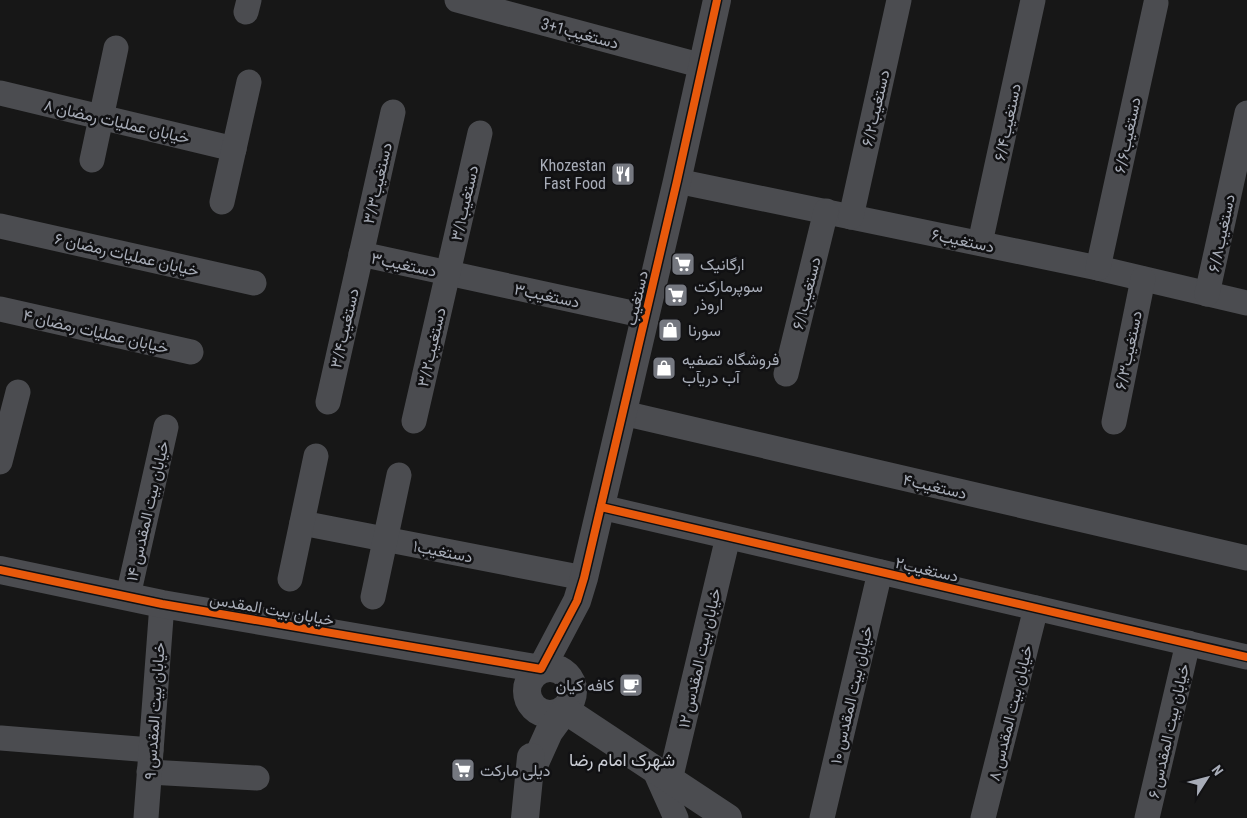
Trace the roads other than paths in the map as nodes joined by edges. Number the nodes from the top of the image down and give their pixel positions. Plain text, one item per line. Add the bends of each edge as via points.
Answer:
1 (458, 0) edge
2 (717, 0) edge
3 (899, 0) edge
4 (1033, 0) edge
5 (1156, 3) dead end
6 (116, 48) dead end
7 (703, 66) junction
8 (249, 82) dead end
9 (0, 93) edge
10 (393, 112) dead end
11 (1247, 113) edge
12 (101, 117) junction
13 (480, 133) dead end
14 (234, 148) junction
15 (92, 160) dead end
16 (677, 181) junction
17 (222, 202) dead end
18 (826, 211) junction
19 (850, 217) junction
20 (0, 226) edge
21 (980, 243) junction
22 (361, 254) junction
23 (1098, 268) junction
24 (448, 273) junction
25 (1143, 278) junction
26 (254, 283) dead end
27 (1207, 294) junction
28 (1247, 304) edge
29 (0, 310) edge
30 (646, 316) junction
31 (191, 352) dead end
32 (786, 374) dead end
33 (18, 392) dead end
34 (328, 402) dead end
35 (623, 413) junction
36 (414, 421) dead end
37 (1114, 422) dead end
38 (166, 426) dead end
39 (316, 456) dead end
40 (0, 462) edge
41 (398, 476) dead end
42 (601, 507) junction
43 (302, 522) junction
44 (728, 537) junction
45 (385, 539) junction
46 (1247, 558) edge
47 (0, 570) edge
48 (880, 572) junction
49 (290, 580) dead end
50 (581, 590) junction
51 (128, 596) junction
52 (374, 597) dead end
53 (162, 604) junction
54 (1036, 608) junction
55 (1188, 643) junction
56 (1247, 657) edge
57 (550, 689) junction
58 (1, 738) edge
59 (150, 761) junction
60 (662, 774) junction
61 (257, 778) dead end
62 (146, 818) edge
63 (525, 818) edge
64 (676, 818) edge
65 (728, 818) edge
66 (822, 818) edge
67 (983, 818) edge
68 (1147, 818) edge

1 - 7 street, 3+1دستغیب
2 - 7 street, دستغیب
3 - 19 street, دستغیب۶/۲
4 - 21 street, دستغیب۶/۴
5 - 23 street, دستغیب۶/۶
6 - 12 street
7 - 16 street, دستغیب
8 - 14 street
9 - 12 street, خیابان عملیات رمضان ۸
10 - 22 street, ۳/۳دستغیب
11 - 27 street, دستغیب۶/۸
12 - 14 street, خیابان عملیات رمضان ۸
12 - 15 street
13 - 24 street, ۳/۱دستغیب
14 - 17 street
16 - 18 street, دستغیب۶
16 - 30 street, دستغیب
18 - 19 street, دستغیب۶
18 - 32 street, دستغیب۶/۱
19 - 21 street, دستغیب۶
20 - 26 street, خیابان عملیات رمضان ۶
21 - 23 street, دستغیب۶
22 - 24 street, ۳دستغیب
22 - 34 street, ۳/۴دستغیب
23 - 25 street, دستغیب۶
24 - 30 street, دستغیب۳
24 - 36 street, ۳/۲دستغیب
25 - 27 street, دستغیب۶
25 - 37 street, دستغیب۶/۳
27 - 28 street, دستغیب۶
29 - 31 street, خیابان عملیات رمضان ۴
30 - 35 street, دستغیب
33 - 40 street
35 - 42 street, دستغیب
35 - 46 street, دستغیب۴
38 - 51 street, خیابان بیت المقدس ۱۴
39 - 43 street
41 - 45 street
42 - 44 street, ۲دستغیب
42 - 50 street, دستغیب
43 - 45 street, دستغیب۱
43 - 49 street
44 - 48 street, ۲دستغیب
44 - 60 street, خیابان بیت المقدس ۱۲
45 - 50 street, دستغیب۱
45 - 52 street
47 - 51 street, خیابان بیت المقدس
48 - 54 street, ۲دستغیب
48 - 66 street, خیابان بیت المقدس ۱۰
50 - 57 street, دستغیب
51 - 53 street, خیابان بیت المقدس
53 - 57 street, خیابان بیت المقدس via 492,661
53 - 59 street, خیابان بیت المقدس ۹
54 - 55 street, ۲دستغیب
54 - 67 street, خیابان بیت المقدس ۸
55 - 56 street, ۲دستغیب
55 - 68 street, خیابان بیت المقدس ۶
57 - 60 street
57 - 63 street, دستغیب via 549,732 530,774
58 - 59 street
59 - 61 street
59 - 62 street, خیابان بیت المقدس ۹
60 - 64 street
60 - 65 street

